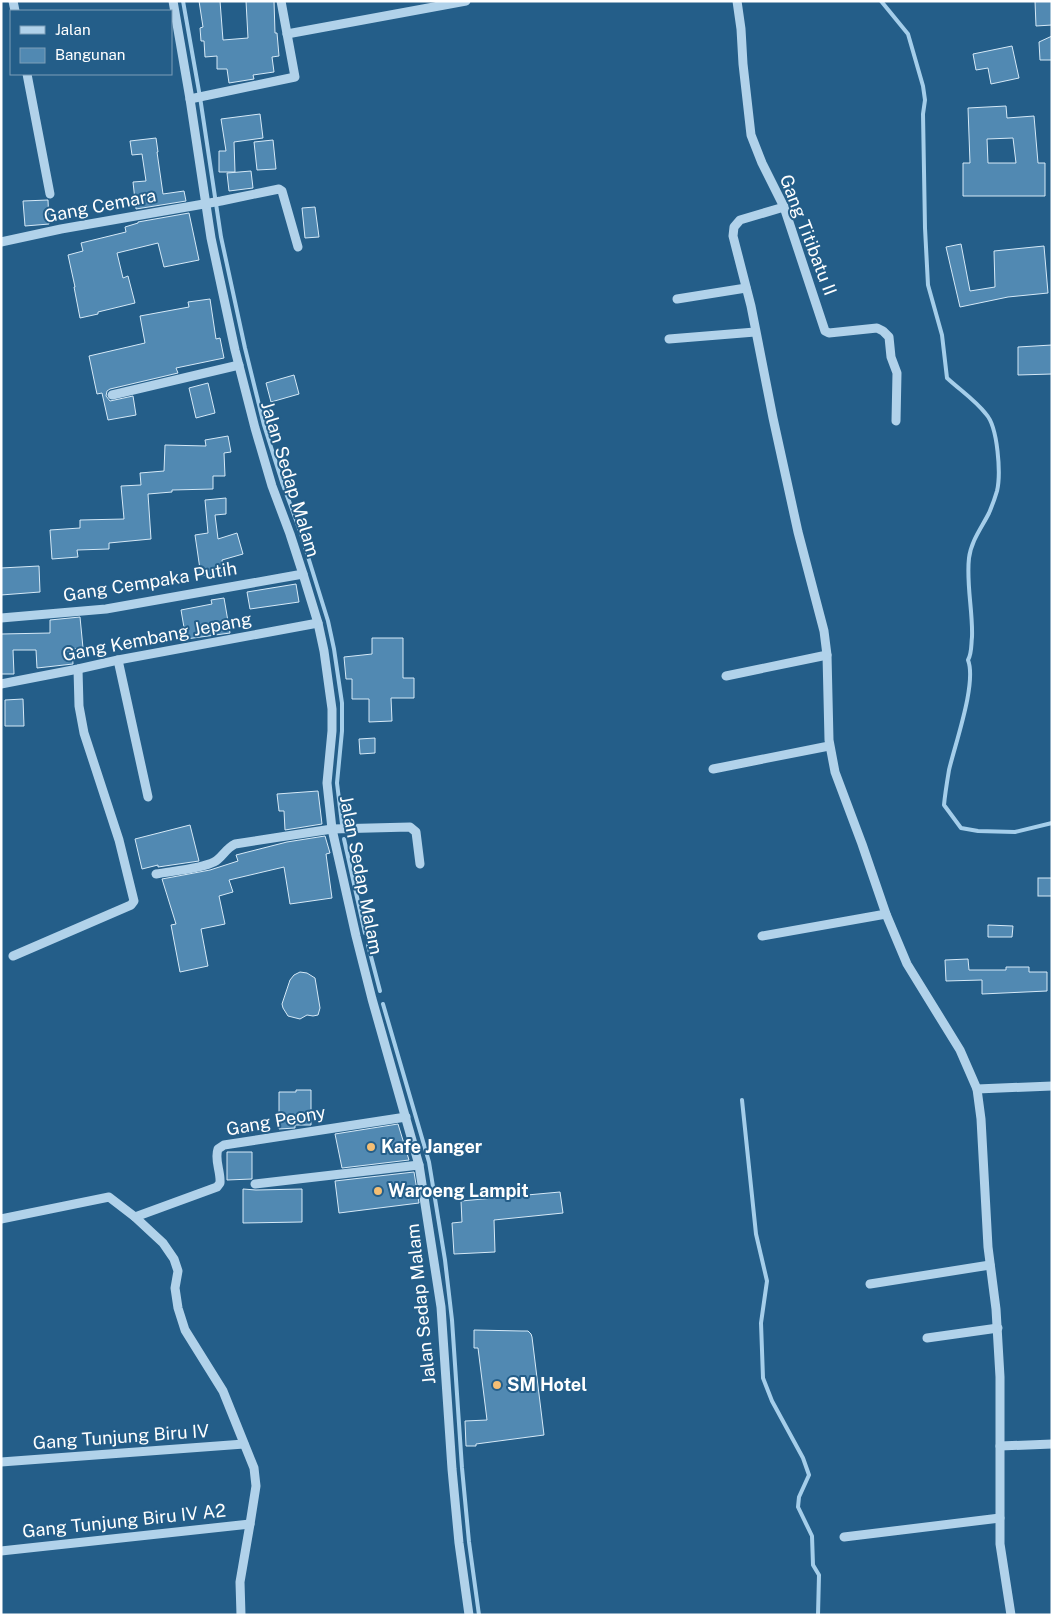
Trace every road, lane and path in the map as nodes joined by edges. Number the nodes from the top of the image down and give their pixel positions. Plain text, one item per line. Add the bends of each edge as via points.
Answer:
1 (173, 1) edge
2 (281, 1) edge
3 (466, 1) edge
4 (737, 1) edge
5 (287, 34) junction
6 (27, 75) edge
7 (193, 98) junction
8 (50, 194) dead end
9 (213, 203) junction
10 (784, 207) junction
11 (1, 242) edge
12 (298, 247) dead end
13 (746, 288) junction
14 (677, 299) dead end
15 (755, 332) junction
16 (669, 339) dead end
17 (239, 364) junction
18 (112, 395) dead end
19 (896, 421) dead end
20 (303, 574) junction
21 (1, 618) edge
22 (318, 623) junction
23 (827, 654) junction
24 (118, 660) junction
25 (78, 669) junction
26 (726, 676) dead end
27 (1, 684) edge
28 (830, 746) junction
29 (713, 769) dead end
30 (148, 797) dead end
31 (336, 829) junction
32 (420, 864) dead end
33 (156, 874) dead end
34 (886, 914) junction
35 (762, 936) dead end
36 (13, 956) dead end
37 (1052, 1086) edge
38 (977, 1089) junction
39 (406, 1117) junction
40 (419, 1165) junction
41 (255, 1184) dead end
42 (135, 1217) junction
43 (1, 1220) edge
44 (990, 1265) junction
45 (870, 1284) dead end
46 (998, 1328) junction
47 (927, 1338) dead end
48 (244, 1444) junction
49 (1052, 1444) edge
50 (1000, 1446) junction
51 (1, 1462) edge
52 (1000, 1518) junction
53 (250, 1524) junction
54 (844, 1537) dead end
55 (1, 1551) edge
56 (241, 1615) edge
57 (469, 1615) edge
58 (1010, 1615) edge

1 - 7 street, Jalan Sedap Malam
2 - 5 street
3 - 5 street
4 - 10 street, Gang Titibatu II via 751,135
5 - 7 street via 295,77
6 - 8 street
7 - 9 street, Jalan Sedap Malam
9 - 11 street, Gang Cemara
9 - 12 street, Gang Cemara via 279,189
9 - 17 street, Jalan Sedap Malam via 212,246
10 - 13 street via 740,220 734,227 733,236
10 - 19 street, Gang Titibatu II via 825,331 877,328 889,337 896,373
13 - 14 street
13 - 15 street
15 - 16 street
15 - 23 street
17 - 18 street
17 - 20 street, Jalan Sedap Malam via 272,486
20 - 21 street, Gang Cempaka Putih via 106,609
20 - 22 street, Jalan Sedap Malam
22 - 24 street, Gang Kembang Jepang
22 - 31 street, Jalan Sedap Malam via 332,709 327,783 329,811
23 - 26 street
23 - 28 street
24 - 25 street, Gang Kembang Jepang
24 - 30 street
25 - 27 street, Gang Kembang Jepang
25 - 36 street via 79,706 84,732 120,840 134,901
28 - 29 street
28 - 34 street via 835,772
31 - 32 street via 414,828
31 - 33 street via 235,844 208,865
31 - 39 street, Jalan Sedap Malam via 365,974
34 - 35 street
34 - 38 street via 907,964 960,1050
37 - 38 street
38 - 44 street
39 - 40 street, Jalan Sedap Malam
39 - 42 street, Gang Peony via 224,1145 216,1156 220,1177 217,1187
40 - 41 street
40 - 57 street, Jalan Sedap Malam via 441,1306 452,1469
42 - 43 street, Gang Tunjung Biru IV via 109,1198
42 - 48 street, Gang Tunjung Biru IV via 174,1259 178,1271 175,1288 178,1308 185,1330 222,1391
44 - 45 street
44 - 46 street
46 - 47 street
46 - 50 street
48 - 51 street, Gang Tunjung Biru IV
48 - 53 street, Gang Tunjung Biru IV via 254,1468 256,1486
49 - 50 street
50 - 52 street
52 - 54 street
52 - 58 street
53 - 55 street, Gang Tunjung Biru IV A2
53 - 56 street, Gang Tunjung Biru IV via 240,1582

